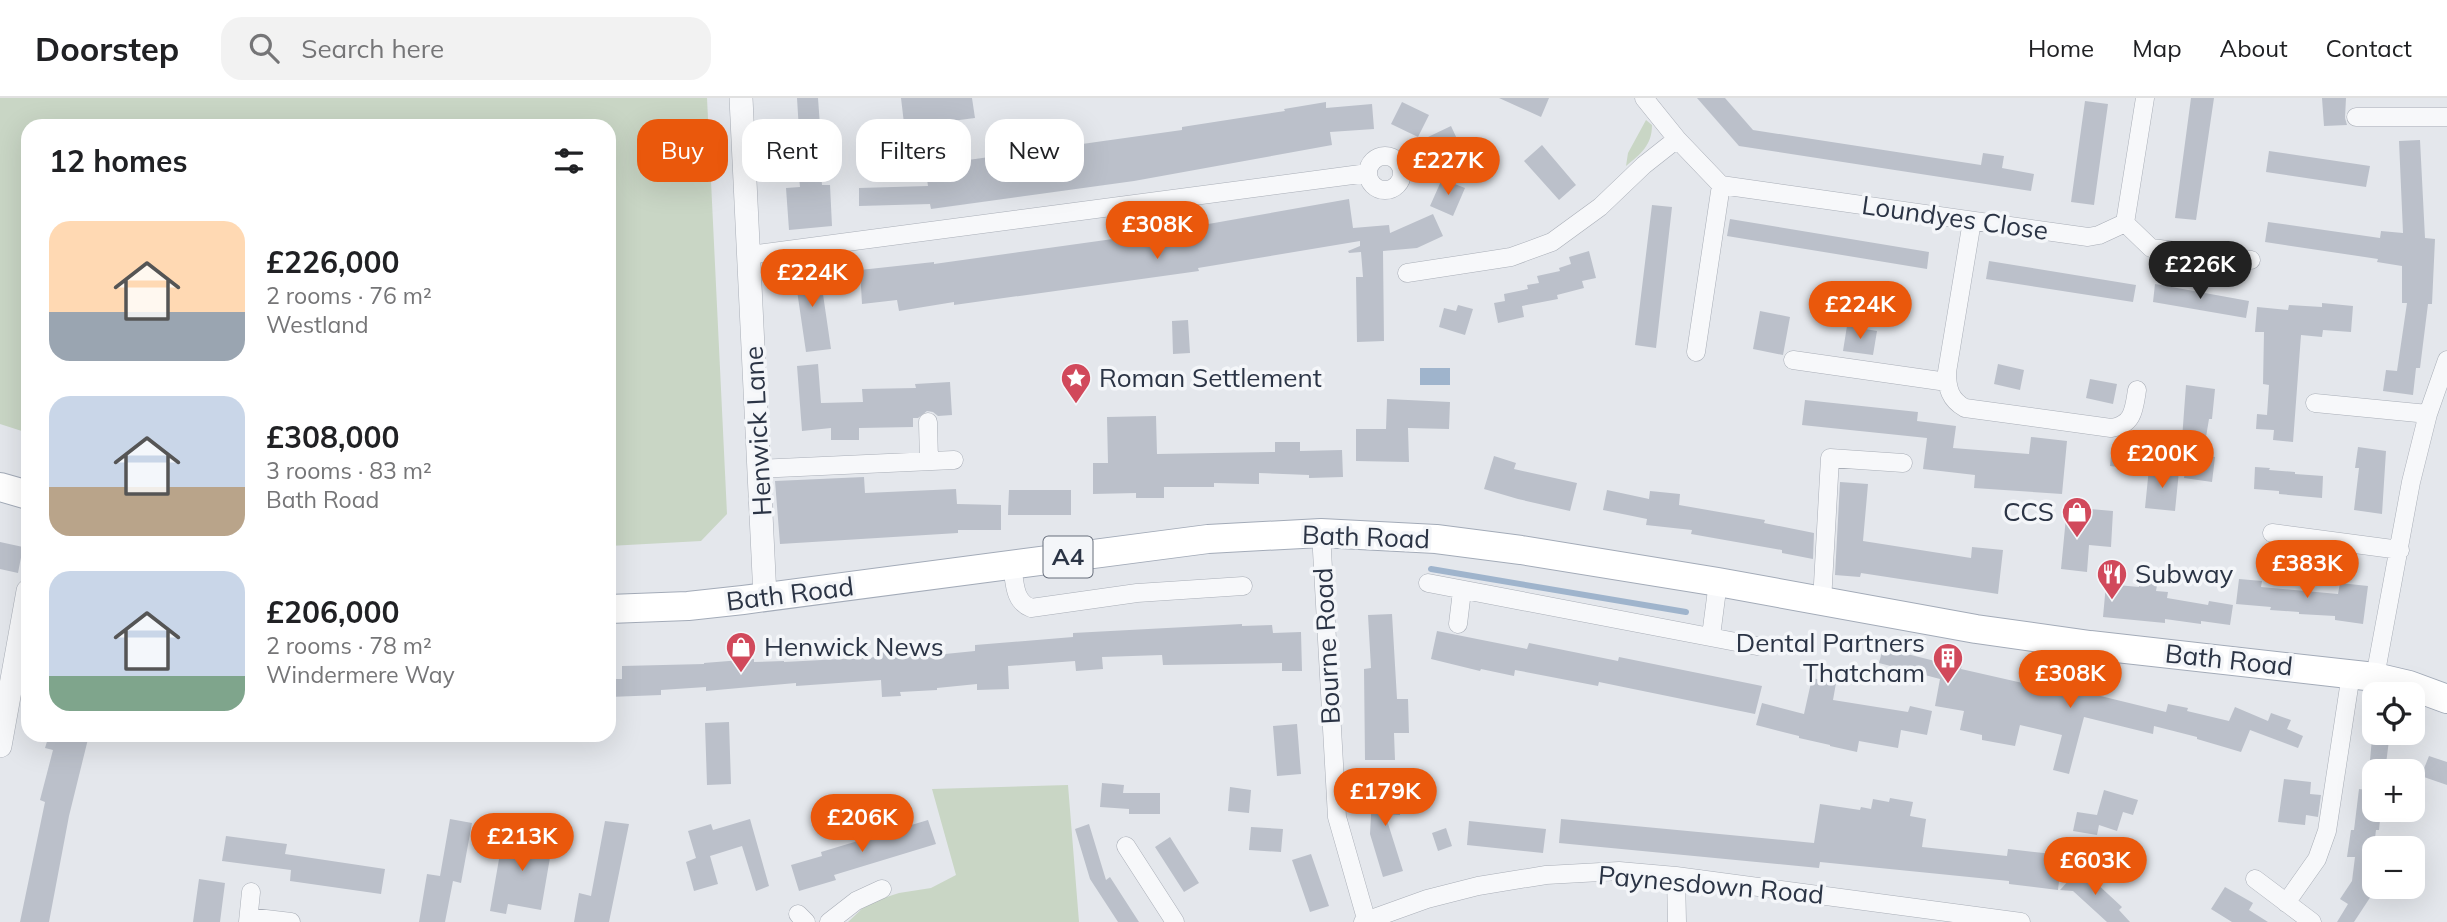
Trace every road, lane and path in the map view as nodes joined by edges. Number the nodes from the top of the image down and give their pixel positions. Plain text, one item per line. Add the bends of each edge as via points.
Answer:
1 (741, 98) edge
2 (1644, 98) edge
3 (2145, 98) edge
4 (2376, 98) edge
5 (2356, 117) dead end
6 (2376, 117) junction
7 (2447, 117) edge
8 (1677, 139) junction
9 (1368, 173) dead end
10 (1721, 185) junction
11 (1972, 221) junction
12 (2124, 223) junction
13 (749, 255) junction
14 (2251, 260) dead end
15 (1407, 273) dead end
16 (1696, 352) dead end
17 (1793, 360) dead end
18 (2447, 360) edge
19 (1947, 382) junction
20 (2137, 390) dead end
21 (2315, 403) dead end
22 (2428, 414) junction
23 (928, 422) dead end
24 (954, 460) dead end
25 (929, 461) junction
26 (1903, 463) dead end
27 (760, 469) junction
28 (0, 487) edge
29 (21, 493) edge
30 (1321, 533) junction
31 (2272, 533) dead end
32 (2400, 550) junction
33 (1012, 565) junction
34 (1718, 582) junction
35 (1428, 583) dead end
36 (1243, 586) dead end
37 (1462, 591) junction
38 (765, 597) junction
39 (1822, 601) junction
40 (616, 609) edge
41 (1458, 624) dead end
42 (21, 630) edge
43 (1711, 636) junction
44 (1757, 646) dead end
45 (2363, 676) junction
46 (2447, 699) edge
47 (0, 746) edge
48 (1126, 846) dead end
49 (1676, 876) junction
50 (2255, 879) dead end
51 (881, 889) dead end
52 (251, 892) dead end
53 (2286, 903) junction
54 (248, 919) edge
55 (291, 922) edge
56 (829, 922) edge
57 (1175, 922) edge
58 (1366, 922) edge
59 (1677, 922) edge
60 (2021, 922) edge
61 (2312, 922) edge

1 - 13 street, Henwick Lane
2 - 8 street
3 - 12 street
4 - 6 street
5 - 6 street
6 - 7 street
8 - 10 street
8 - 15 street via 1592,214 1552,242 1511,257
9 - 13 street
10 - 11 street, Loundyes Close
10 - 16 street
11 - 12 street, Loundyes Close via 2088,237
11 - 19 street
12 - 14 street via 2151,248
13 - 27 street, Henwick Lane
17 - 19 street
18 - 22 street
19 - 20 street via 1955,403 1965,408 2110,428 2129,421
21 - 22 street
22 - 32 street
23 - 25 street
24 - 25 street
25 - 27 street
26 - 39 street via 1829,458
27 - 38 street, Henwick Lane
28 - 29 main road
30 - 33 main road, Bath Road / A4 via 1208,539
30 - 34 main road, Bath Road / A4 via 1436,539
30 - 58 street, Bourne Road via 1338,817
31 - 32 street
32 - 45 street
33 - 36 street via 1017,596 1031,608 1137,593
33 - 38 main road, Bath Road / A4
34 - 39 main road, Bath Road / A4
34 - 43 street
35 - 37 street, Bath Road
37 - 41 street
37 - 43 street, Bath Road
38 - 40 main road, Bath Road / A4
39 - 45 main road, Bath Road / A4 via 1999,632
42 - 47 street
43 - 44 street, Bath Road
45 - 46 main road, Bath Road / A4
45 - 53 street via 2328,831 2317,859
48 - 57 street
49 - 58 street, Paynesdown Road via 1619,871 1546,875 1427,899
49 - 59 street
49 - 60 street, Paynesdown Road
50 - 53 street
51 - 56 street
52 - 54 street
53 - 61 street
54 - 55 street

